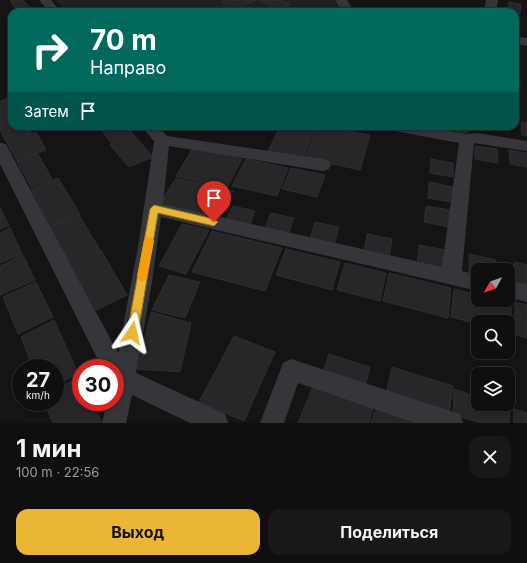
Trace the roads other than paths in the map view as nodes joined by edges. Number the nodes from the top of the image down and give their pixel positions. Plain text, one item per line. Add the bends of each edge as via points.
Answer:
1 (45, 0) edge
2 (52, 8) edge
3 (153, 130) edge
4 (434, 130) edge
5 (474, 134) edge
6 (162, 140) junction
7 (527, 146) edge
8 (0, 148) edge
9 (322, 165) dead end
10 (154, 209) junction
11 (450, 278) junction
12 (471, 282) edge
13 (515, 291) edge
14 (527, 293) edge
15 (109, 359) edge
16 (124, 379) joint
17 (117, 411) edge
18 (114, 423) edge
19 (216, 423) edge
20 (272, 423) edge
21 (451, 423) edge

1 - 2 street
3 - 6 street
4 - 5 street
5 - 7 street
5 - 11 street
6 - 9 street
6 - 10 street
8 - 15 street
10 - 11 street
10 - 16 street
11 - 12 street
13 - 14 street
16 - 19 street
17 - 18 street
20 - 21 street via 291,370

